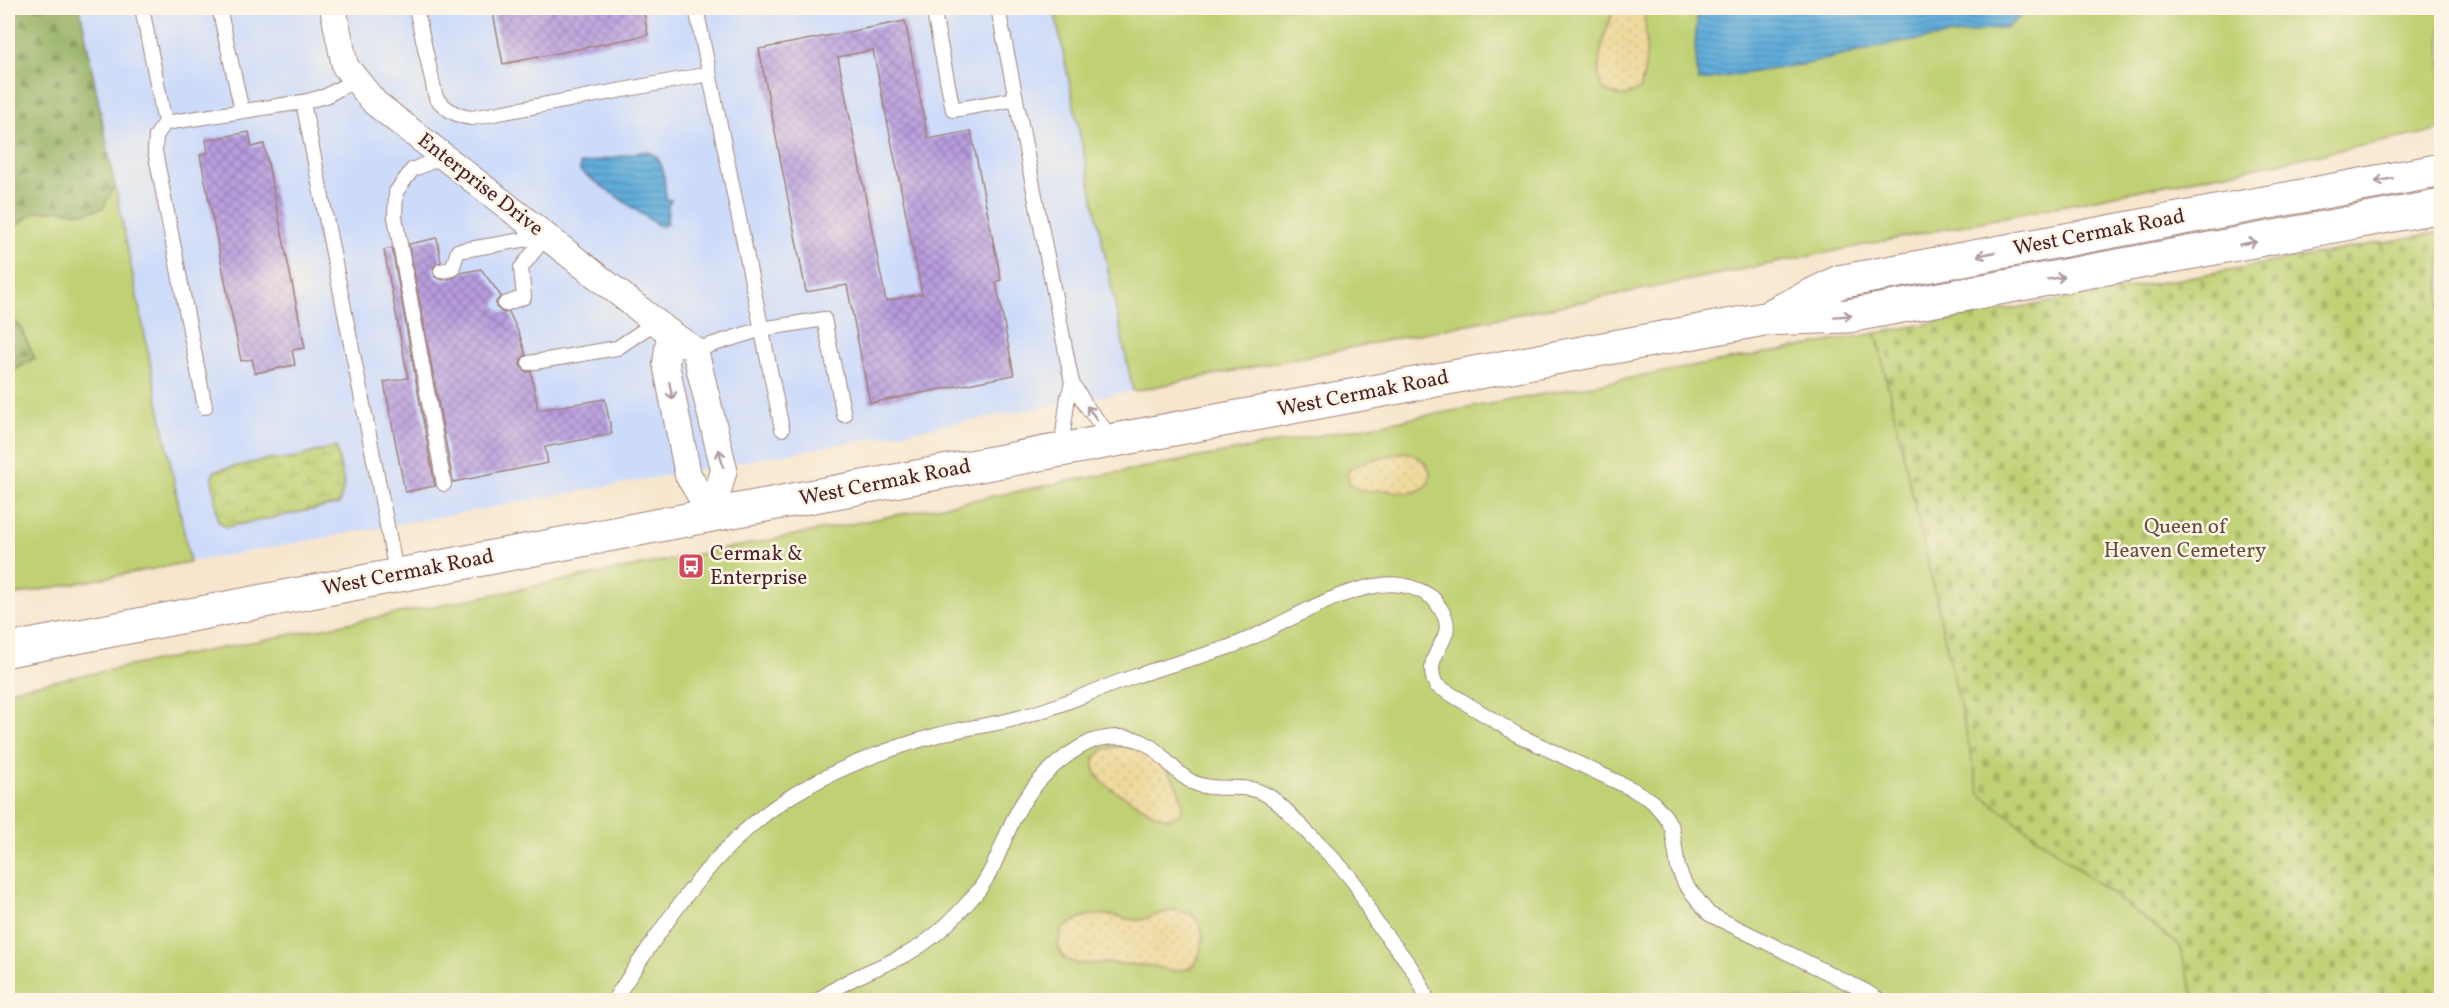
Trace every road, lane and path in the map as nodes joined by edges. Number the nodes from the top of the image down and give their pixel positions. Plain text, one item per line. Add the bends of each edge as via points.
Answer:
1 (142, 8) edge
2 (219, 8) edge
3 (333, 8) edge
4 (416, 8) edge
5 (696, 8) edge
6 (933, 8) edge
7 (998, 8) edge
8 (1428, 8) edge
9 (1463, 8) edge
10 (709, 74) junction
11 (356, 79) junction
12 (1016, 99) junction
13 (303, 102) junction
14 (242, 111) junction
15 (165, 123) junction
16 (444, 156) junction
17 (2442, 170) edge
18 (2442, 206) edge
19 (546, 236) junction
20 (441, 271) dead end
21 (505, 304) dead end
22 (1764, 319) junction
23 (663, 328) junction
24 (762, 329) junction
25 (695, 350) junction
26 (529, 363) dead end
27 (1072, 383) junction
28 (205, 407) dead end
29 (844, 415) dead end
30 (782, 429) dead end
31 (1114, 440) junction
32 (1061, 450) junction
33 (444, 484) dead end
34 (712, 515) junction
35 (397, 576) junction
36 (8, 650) edge
37 (614, 1000) edge
38 (819, 1000) edge
39 (1426, 1000) edge
40 (1879, 1000) edge

1 - 15 lane
2 - 14 lane
3 - 11 street, Enterprise Drive via 345,66
4 - 10 lane via 436,98 458,116 472,118
5 - 10 lane
6 - 12 lane via 953,110
7 - 12 lane
8 - 9 path via 1450,12
10 - 24 lane
11 - 13 lane via 326,96
11 - 16 street, Enterprise Drive via 375,103
12 - 27 lane
13 - 14 lane
13 - 35 lane
14 - 15 lane
15 - 28 lane via 156,135 154,151
16 - 19 street, Enterprise Drive
16 - 33 lane via 412,170 396,192 395,217
17 -> 22 main road, West Cermak Road via 1839,282
22 -> 18 main road, West Cermak Road via 1848,316
19 - 20 lane via 458,251 452,269
19 - 21 lane via 521,268 524,297
19 - 23 street, Enterprise Drive
22 - 31 main road, West Cermak Road
23 - 25 street, Enterprise Drive
23 - 26 lane via 617,348
23 -> 34 street via 666,364 688,475
24 - 25 lane
24 - 29 lane via 824,319
24 - 30 lane
34 -> 25 street via 724,469
31 -> 27 lane
27 - 32 lane
31 - 32 main road, West Cermak Road
32 - 34 main road, West Cermak Road
34 - 35 main road, West Cermak Road
35 - 36 main road, West Cermak Road
37 - 40 lane via 671,915 720,856 783,801 822,779 907,745 1036,713 1229,646 1346,592 1399,583 1433,598 1444,614 1449,630 1432,664 1431,675 1436,685 1518,735 1652,801 1672,828 1678,868 1685,884 1709,914
38 - 39 lane via 847,980 935,936 978,891 993,868 1015,816 1042,777 1074,750 1093,741 1129,737 1148,743 1181,776 1195,783 1208,788 1253,789 1279,804 1355,885 1374,919 1412,967

